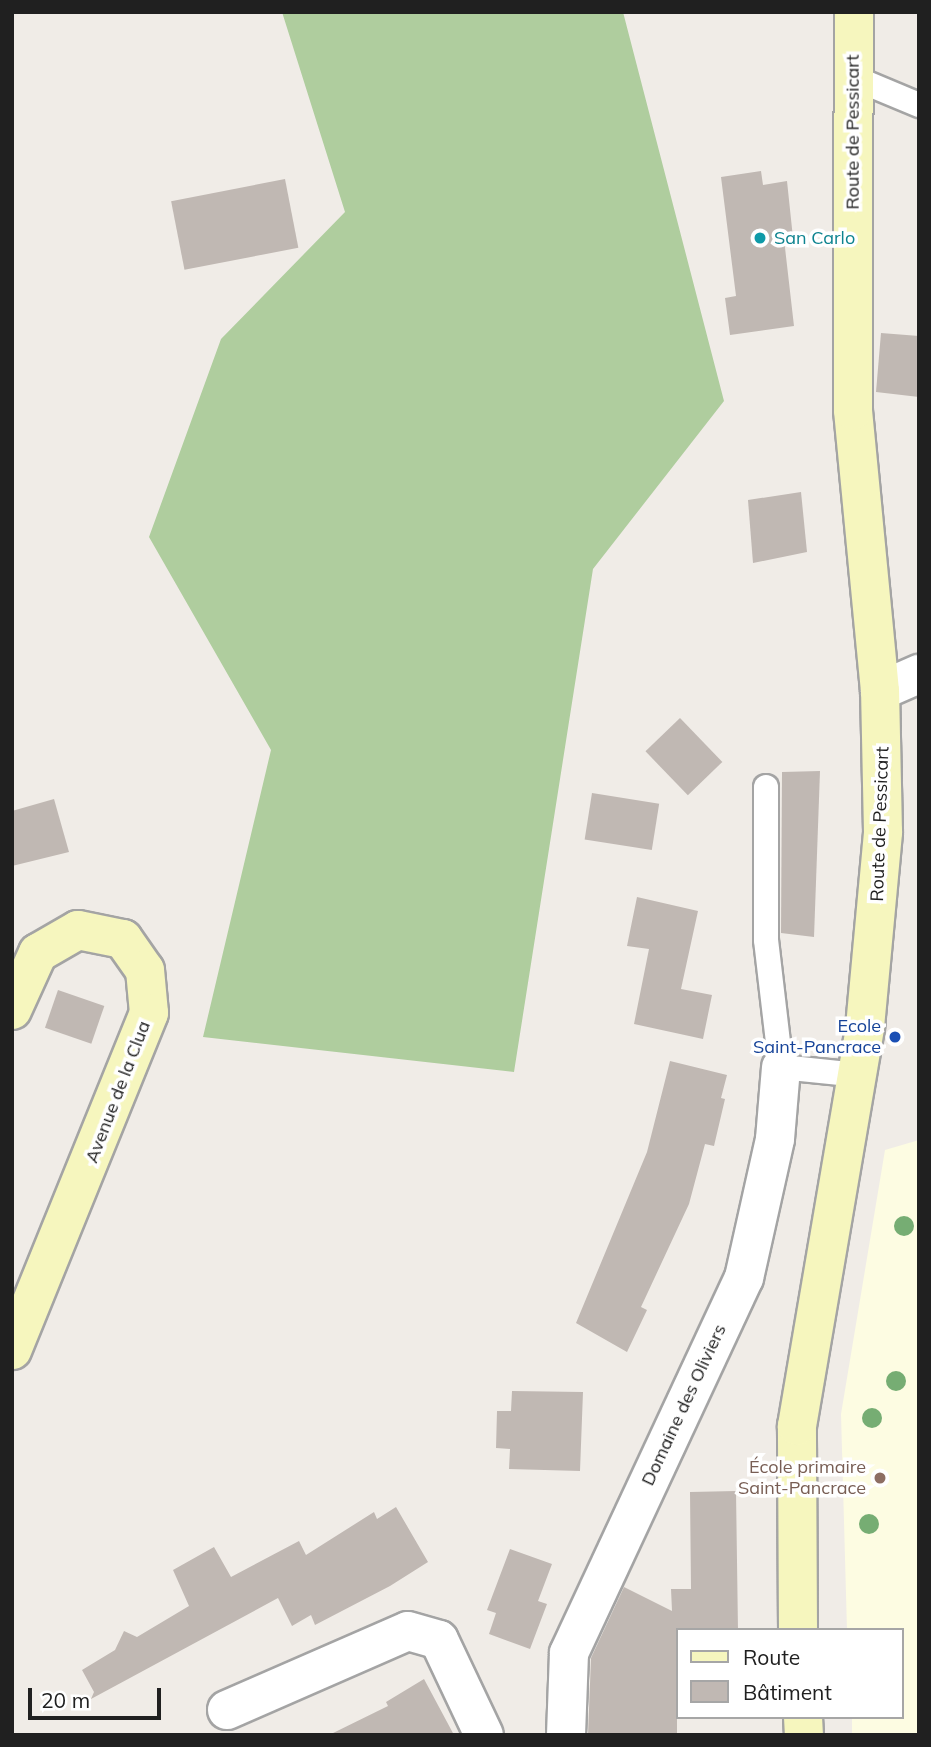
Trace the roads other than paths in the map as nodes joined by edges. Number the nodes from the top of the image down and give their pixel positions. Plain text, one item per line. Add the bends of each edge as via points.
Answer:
1 (854, 12) edge
2 (852, 77) junction
3 (919, 105) edge
4 (919, 674) edge
5 (880, 691) junction
6 (766, 787) dead end
7 (12, 1010) edge
8 (782, 1067) junction
9 (858, 1075) junction
10 (12, 1350) edge
11 (798, 1628) edge
12 (227, 1710) dead end
13 (484, 1735) edge
14 (566, 1735) edge

1 - 2 street, Route de Pessicart
2 - 3 lane
2 - 5 street, Route de Pessicart via 853,410
4 - 5 street
5 - 9 street, Route de Pessicart via 883,832
6 - 8 lane via 766,940
7 - 10 street, Avenue de la Clua via 38,953 78,930 124,939 145,970 149,1013
8 - 9 lane
8 - 14 street, Domaine des Oliviers via 775,1139 744,1278 569,1653
9 - 11 street, Route de Pessicart via 797,1426
12 - 13 street via 408,1631 439,1640

